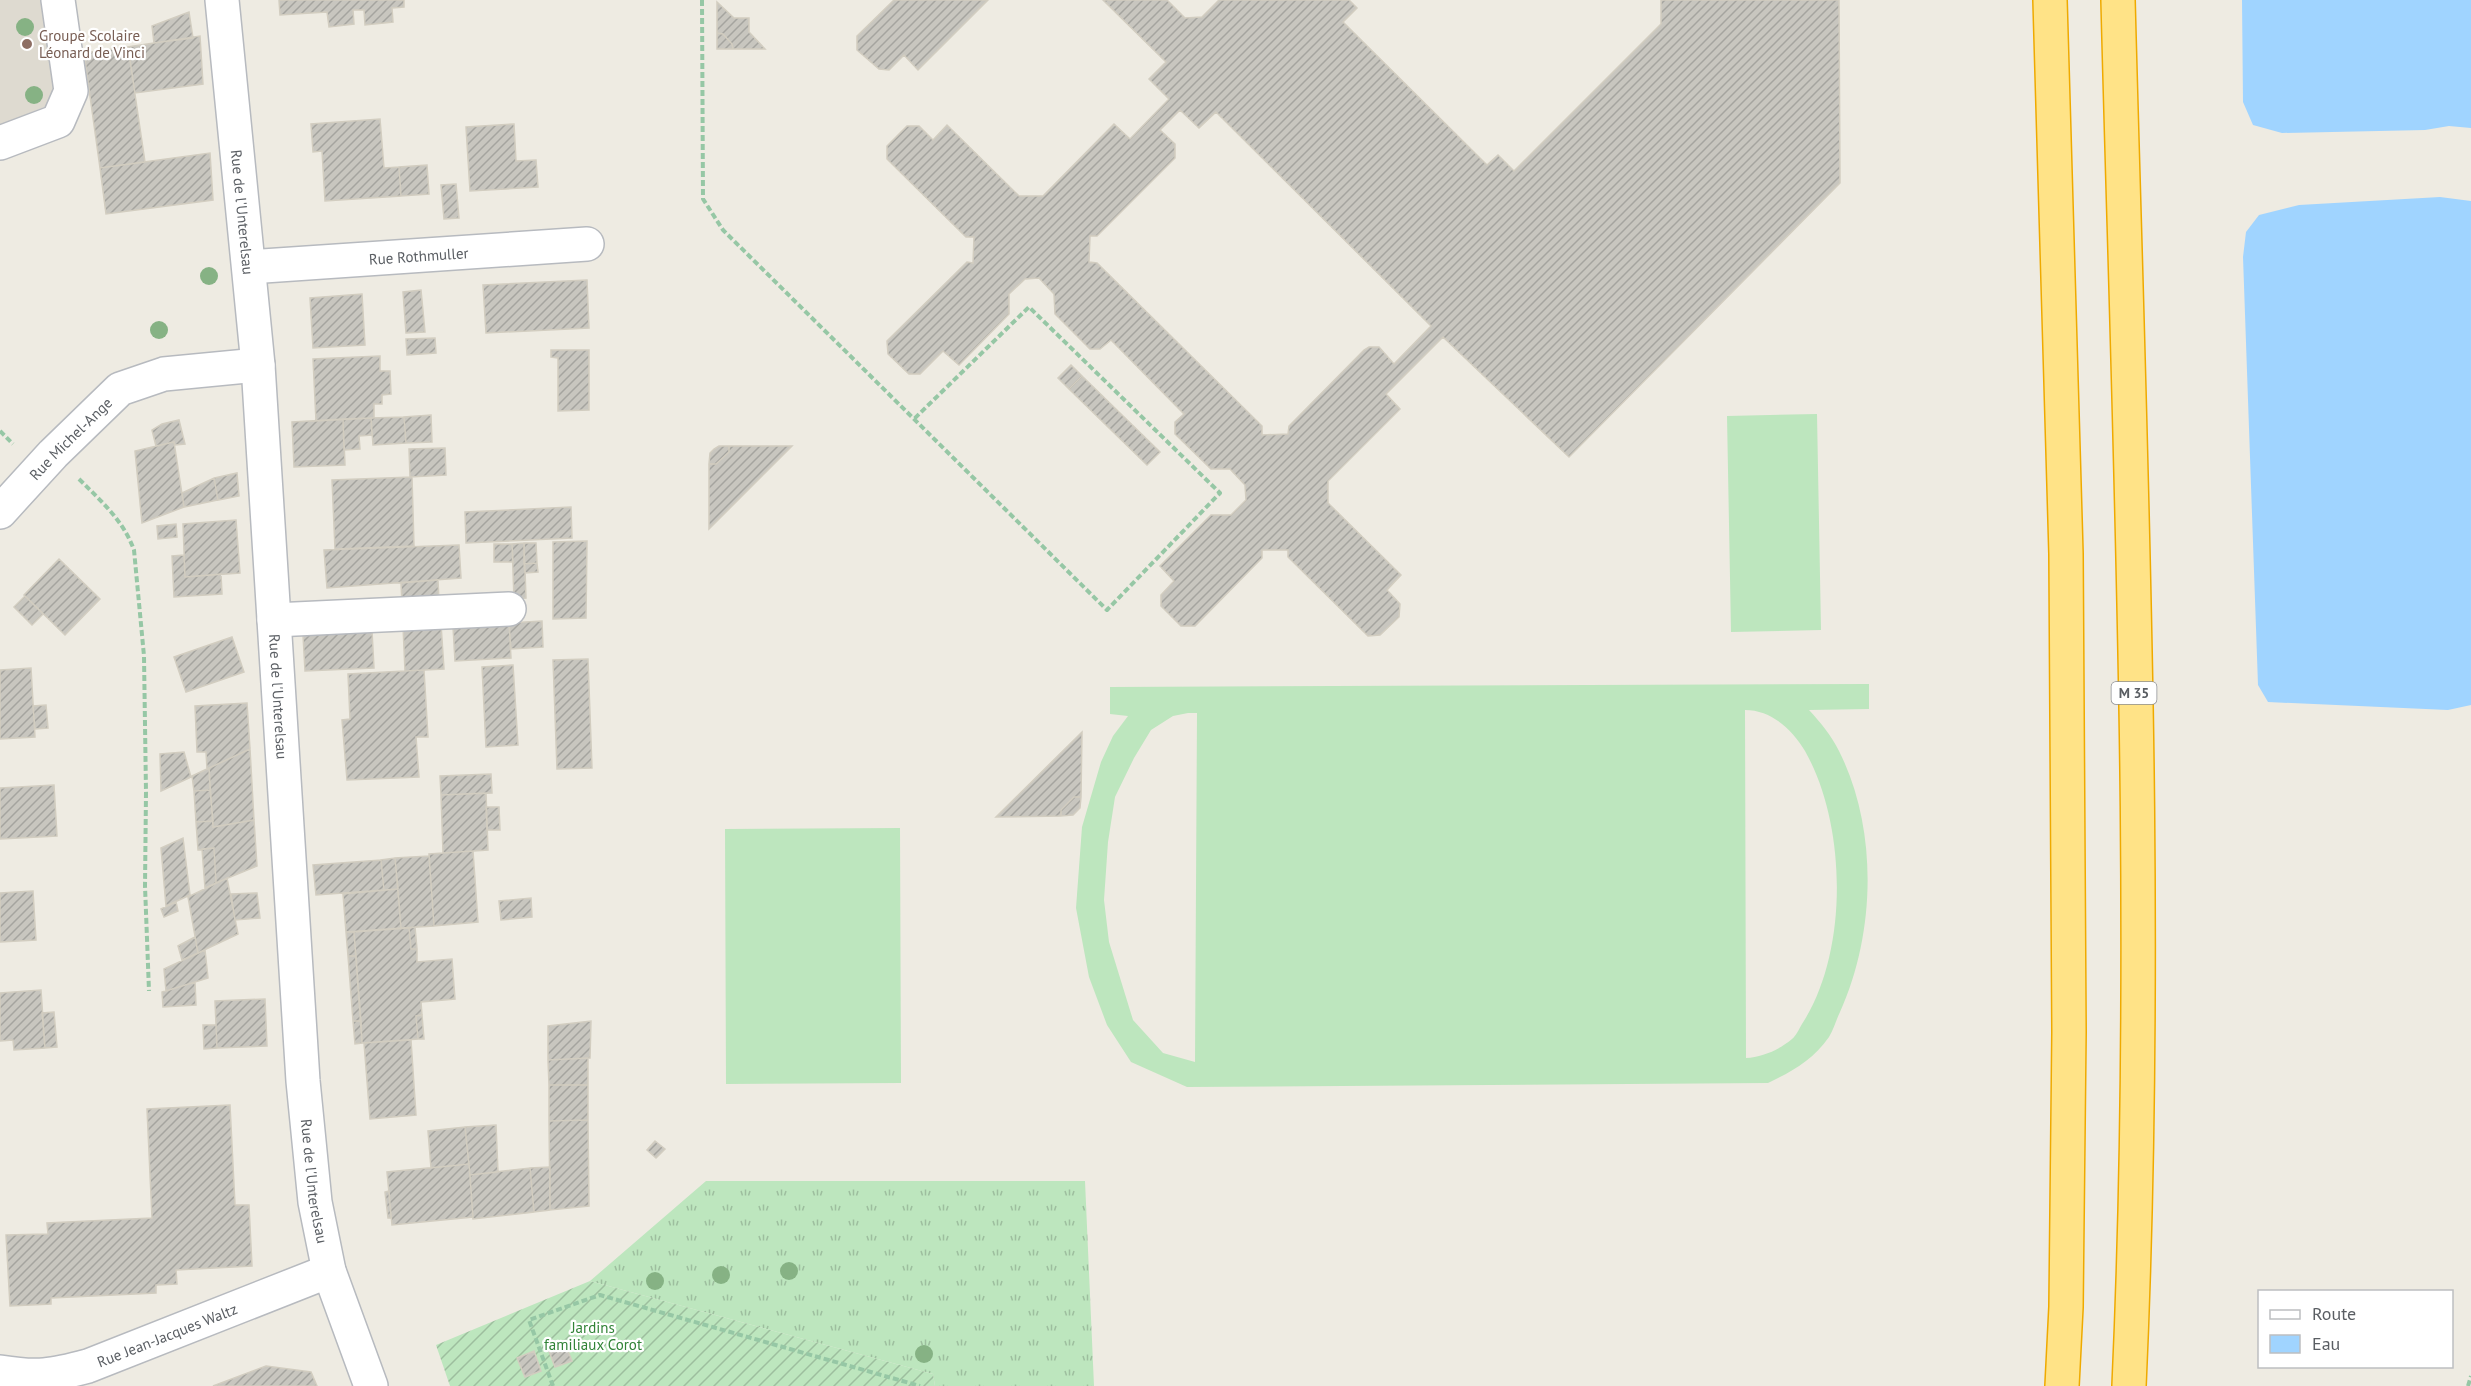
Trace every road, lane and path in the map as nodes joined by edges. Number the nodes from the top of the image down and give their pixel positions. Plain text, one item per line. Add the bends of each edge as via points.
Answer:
1 (58, 0) edge
2 (222, 0) edge
3 (702, 0) edge
4 (2050, 0) edge
5 (2118, 0) edge
6 (0, 143) edge
7 (586, 244) dead end
8 (249, 267) junction
9 (258, 365) junction
10 (914, 419) junction
11 (53, 454) junction
12 (0, 512) edge
13 (509, 609) dead end
14 (274, 620) junction
15 (149, 991) dead end
16 (329, 1271) junction
17 (0, 1372) edge
18 (2471, 1376) edge
19 (371, 1386) edge
20 (553, 1386) edge
21 (920, 1386) edge
22 (2062, 1386) edge
23 (2129, 1386) edge
24 (2468, 1386) edge

1 - 6 street via 71,91 57,121
2 - 8 street, Rue de l'Unterelsau
3 - 10 path via 703,199 723,230
4 - 22 highway via 2066,554 2069,1032
5 - 23 highway, M 35 via 2139,1034
7 - 8 street, Rue Rothmuller
8 - 9 street, Rue de l'Unterelsau
9 - 11 street, Rue Michel-Ange via 164,374 120,389
9 - 14 street, Rue de l'Unterelsau
10 - 10 path via 1107,610 1220,493 1029,307
11 - 12 street, Rue Michel-Ange
11 - 15 path via 114,514 134,550 144,656
13 - 14 street
14 - 16 street, Rue de l'Unterelsau via 303,1081 315,1202
16 - 17 street, Rue Jean-Jacques Waltz via 87,1366 50,1376
16 - 19 street, Rue de l'Unterelsau
18 - 24 path
20 - 21 path via 529,1320 600,1295

